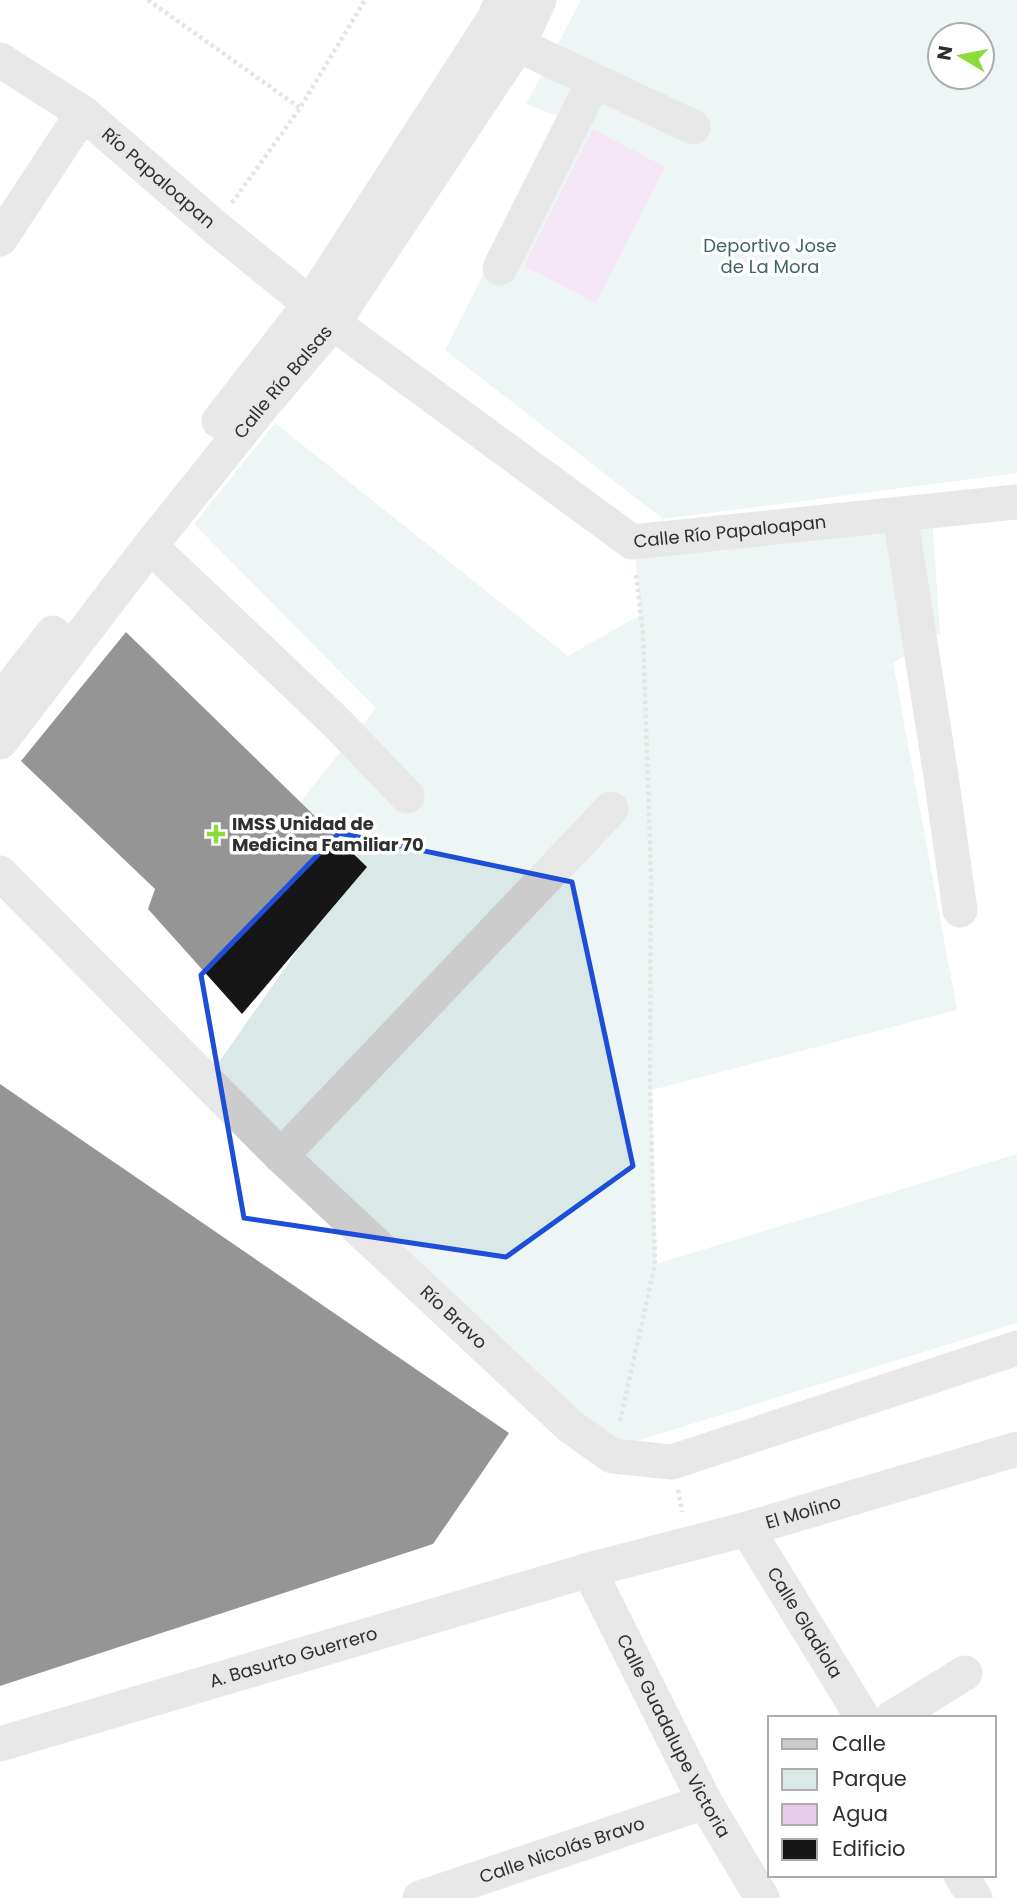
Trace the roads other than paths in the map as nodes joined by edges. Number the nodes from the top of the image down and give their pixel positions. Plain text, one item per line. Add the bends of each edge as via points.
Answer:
1 (502, 0) edge
2 (539, 0) edge
3 (518, 45) junction
4 (0, 60) edge
5 (594, 81) junction
6 (83, 113) junction
7 (694, 127) dead end
8 (0, 239) edge
9 (500, 268) dead end
10 (322, 314) junction
11 (1017, 502) edge
12 (900, 515) junction
13 (150, 546) junction
14 (0, 701) edge
15 (0, 742) edge
16 (407, 796) dead end
17 (611, 810) dead end
18 (0, 873) edge
19 (960, 911) dead end
20 (281, 1156) junction
21 (1017, 1348) edge
22 (1017, 1449) edge
23 (747, 1529) junction
24 (589, 1570) junction
25 (965, 1673) dead end
26 (862, 1716) edge
27 (895, 1716) edge
28 (0, 1744) edge
29 (705, 1802) junction
30 (962, 1877) edge
31 (420, 1898) edge
32 (762, 1898) edge
33 (975, 1898) edge

1 - 10 street, Calle Río Balsas
2 - 3 street, Calle Río Balsas
3 - 5 street
3 - 10 street, Calle Río Balsas
4 - 6 street, Río Papaloapan
5 - 7 street
5 - 9 street
6 - 8 street
6 - 10 street, Río Papaloapan
10 - 12 street, Calle Río Papaloapan via 632,542
10 - 13 street, Calle Río Balsas via 263,405
10 - 14 street, Calle Río Balsas
11 - 12 street, Calle Río Papaloapan
12 - 19 street
13 - 15 street, Calle Río Balsas
13 - 16 street via 336,722
17 - 20 street
18 - 20 street, Río Bravo
20 - 21 street, Río Bravo via 570,1426 612,1456 672,1462
22 - 23 street, El Molino
23 - 24 street, El Molino
23 - 26 street, Calle Gladiola
24 - 28 street, A. Basurto Guerrero
24 - 29 street, Calle Guadalupe Victoria
25 - 27 street
29 - 31 street, Calle Nicolás Bravo
29 - 32 street, Calle Guadalupe Victoria
30 - 33 street

